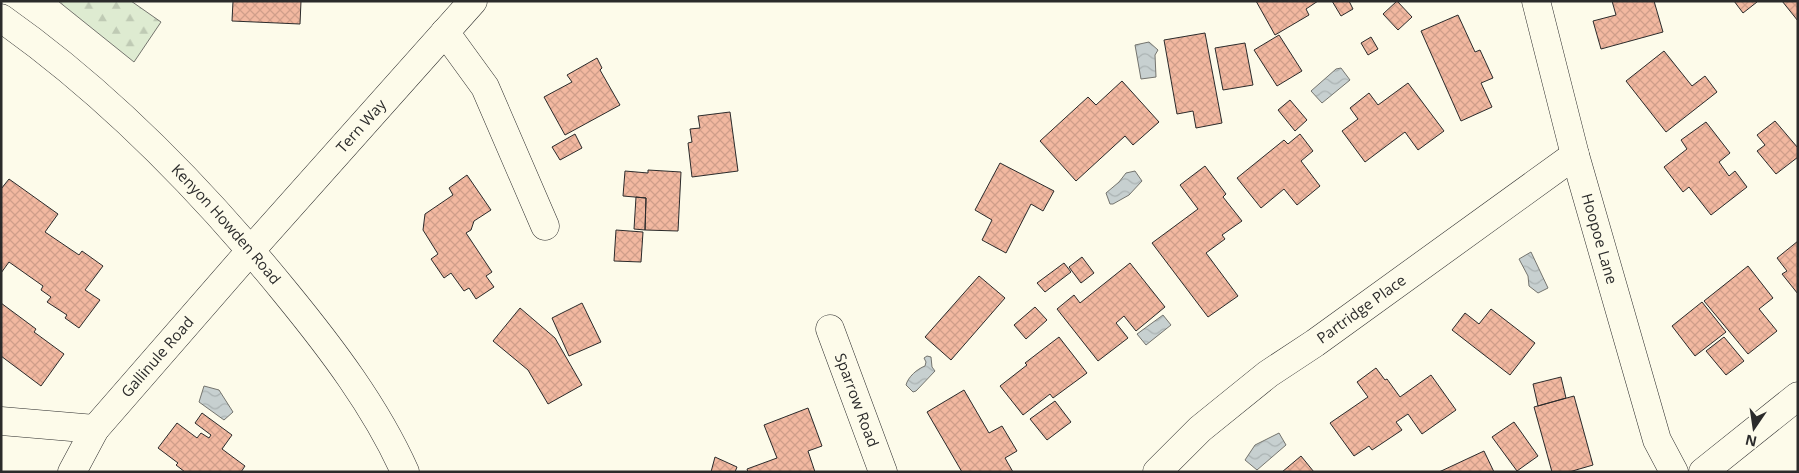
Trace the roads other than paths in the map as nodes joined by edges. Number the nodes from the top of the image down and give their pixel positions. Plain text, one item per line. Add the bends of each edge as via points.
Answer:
1 (473, 1) edge
2 (1536, 1) edge
3 (1, 18) edge
4 (445, 32) junction
5 (1575, 155) junction
6 (545, 226) dead end
7 (251, 250) junction
8 (830, 329) dead end
9 (1798, 396) edge
10 (1, 421) edge
11 (95, 430) junction
12 (72, 472) edge
13 (405, 472) edge
14 (883, 472) edge
15 (1157, 472) edge
16 (1674, 472) edge
17 (1703, 472) edge

1 - 4 street, Tern Way
2 - 5 street, Hoopoe Lane
3 - 7 street, Kenyon Howden Road via 96,92 178,171
4 - 6 street via 484,87
4 - 7 street, Tern Way
5 - 15 street, Partridge Place via 1268,374 1200,429
5 - 16 street, Hoopoe Lane via 1657,440
7 - 11 street, Gallinule Road
7 - 13 street, Kenyon Howden Road via 322,337 373,412
8 - 14 street, Sparrow Road
9 - 17 street
10 - 11 street
11 - 12 street, Gallinule Road

